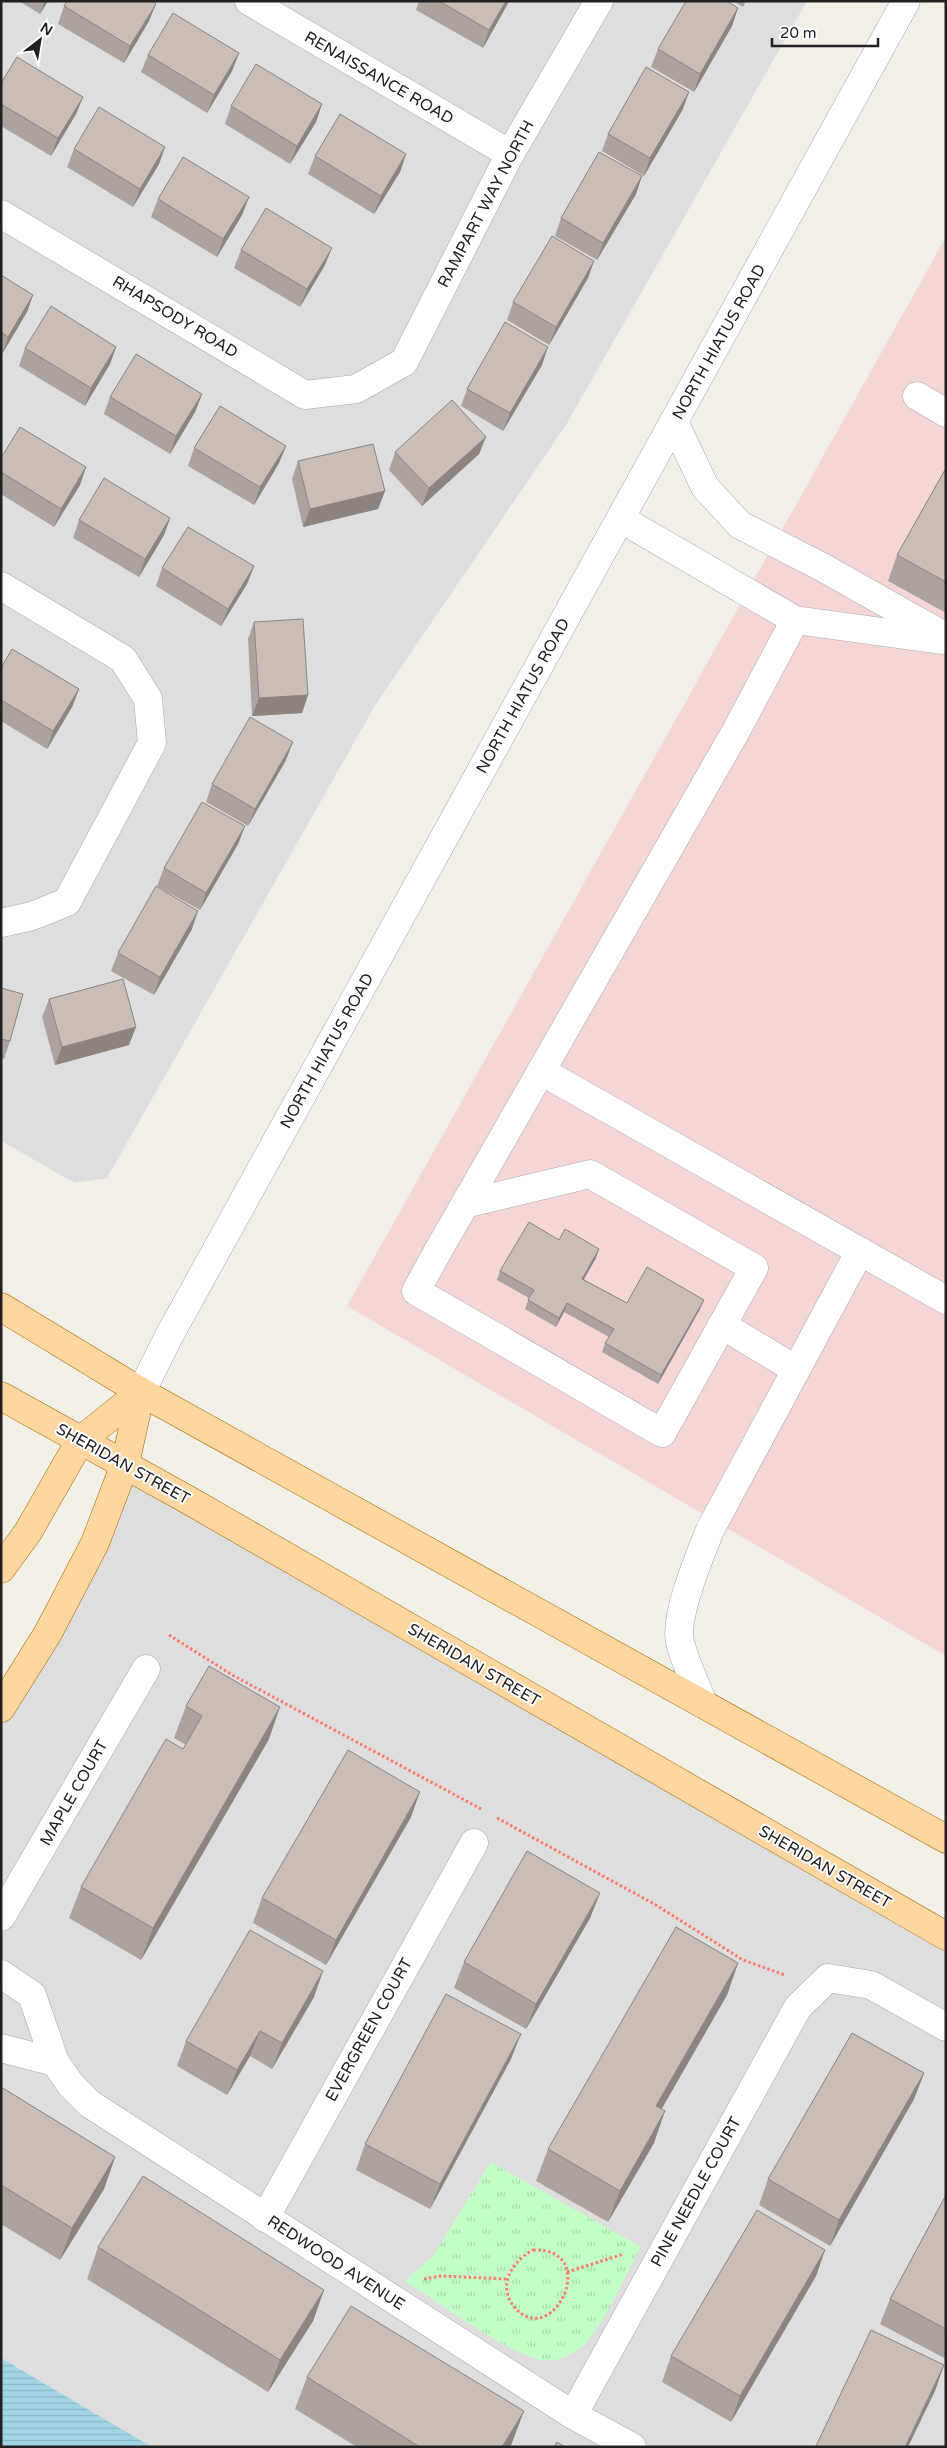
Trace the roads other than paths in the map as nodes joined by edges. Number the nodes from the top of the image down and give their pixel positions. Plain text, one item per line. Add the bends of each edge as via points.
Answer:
1 (249, 1) edge
2 (598, 1) edge
3 (906, 1) edge
4 (510, 154) junction
5 (1, 214) edge
6 (356, 389) joint
7 (917, 396) dead end
8 (946, 413) edge
9 (674, 422) junction
10 (621, 519) junction
11 (1, 586) edge
12 (795, 620) junction
13 (946, 636) edge
14 (946, 641) edge
15 (1, 923) edge
16 (541, 1071) junction
17 (465, 1204) junction
18 (860, 1251) junction
19 (946, 1300) edge
20 (1, 1308) edge
21 (722, 1325) junction
22 (795, 1369) junction
23 (141, 1392) junction
24 (1, 1396) edge
25 (80, 1441) junction
26 (125, 1464) junction
27 (1, 1569) edge
28 (146, 1669) dead end
29 (703, 1704) junction
30 (1, 1708) edge
31 (946, 1839) edge
32 (474, 1843) dead end
33 (1, 1917) edge
34 (946, 1936) edge
35 (1, 1974) edge
36 (946, 2027) edge
37 (1, 2048) edge
38 (55, 2062) junction
39 (265, 2218) junction
40 (573, 2415) junction
41 (632, 2447) edge

1 - 4 street, RENAISSANCE ROAD
2 - 4 street, RAMPART WAY NORTH
3 - 9 street, NORTH HIATUS ROAD
4 - 6 street, RAMPART WAY NORTH via 404,362
5 - 6 street, RHAPSODY ROAD via 305,395
7 - 8 street
9 - 10 street, NORTH HIATUS ROAD
9 - 13 street via 705,487 740,524
10 - 12 street
10 - 23 street, NORTH HIATUS ROAD
11 - 15 street via 123,659 148,699 152,743 67,902 32,916
12 - 14 street
12 - 16 street via 736,731
16 - 17 street
16 - 18 street
17 - 21 street via 590,1174 754,1268
17 - 21 street via 416,1291 662,1433
18 - 19 street
18 - 22 street
20 - 23 main road
21 - 22 street
22 - 29 street via 710,1530 692,1576 680,1623 680,1641
23 - 25 main road, NORTH HIATUS ROAD
23 - 26 main road, NORTH HIATUS ROAD
23 - 29 main road
24 - 25 main road, SHERIDAN STREET
25 - 26 main road, SHERIDAN STREET
25 - 27 main road, NORTH HIATUS ROAD via 28,1532
26 - 30 main road, NORTH HIATUS ROAD via 93,1547 48,1633
26 - 34 main road, SHERIDAN STREET
28 - 33 street, MAPLE COURT
29 - 31 main road
32 - 39 street, EVERGREEN COURT
35 - 38 street, REDWOOD AVENUE via 32,1995
36 - 40 street, PINE NEEDLE COURT via 871,1985 828,1978 798,2008
37 - 38 street
38 - 39 street, REDWOOD AVENUE via 90,2104
39 - 40 street, REDWOOD AVENUE
40 - 41 street, REDWOOD AVENUE

